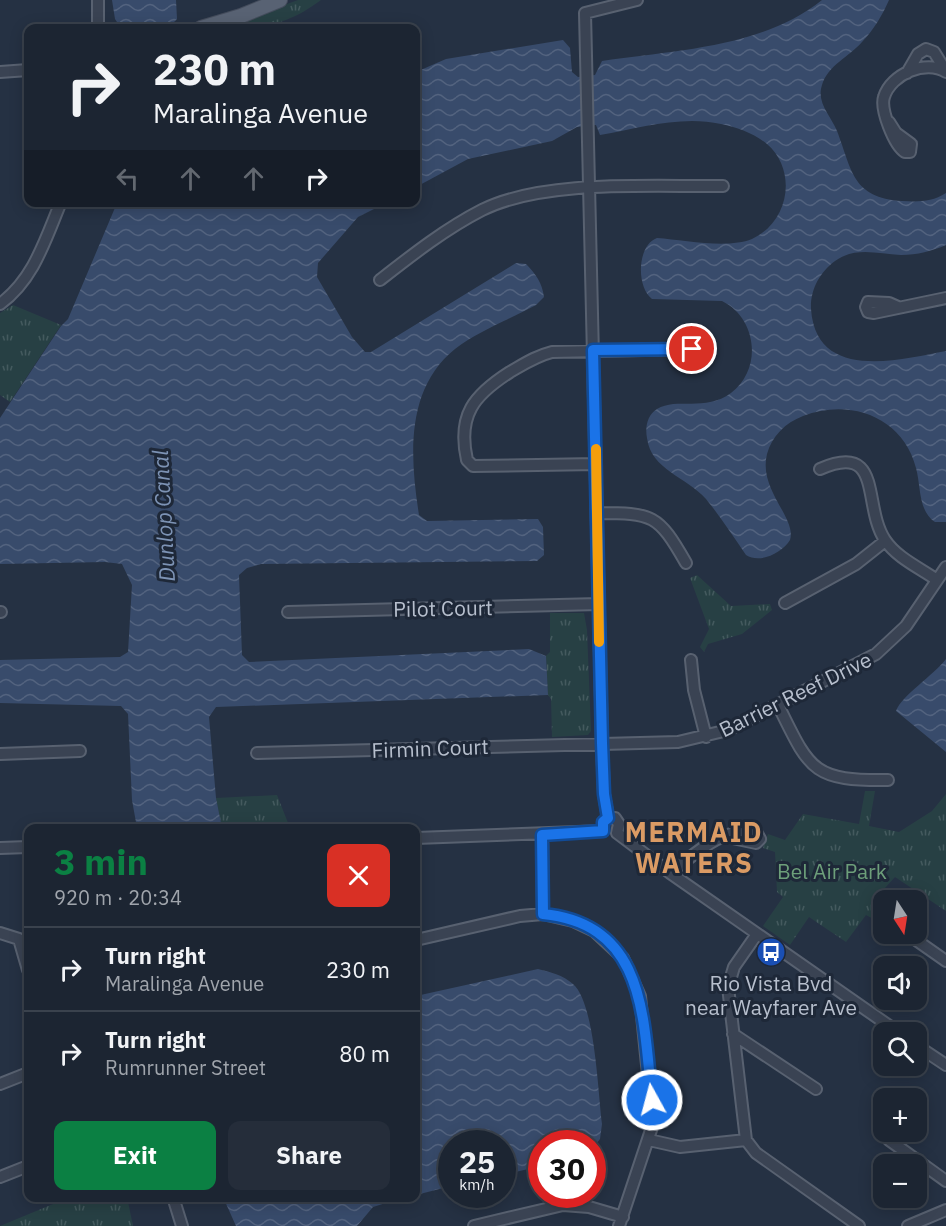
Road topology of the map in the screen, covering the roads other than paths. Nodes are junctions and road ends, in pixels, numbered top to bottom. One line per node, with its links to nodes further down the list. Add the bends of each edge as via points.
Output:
1 (98, 0): 6 (street)
2 (280, 0): 7 (main road)
3 (584, 0): 5 (street)
4 (637, 0): 5 (street)
5 (585, 13): 16 (street)
6 (98, 24)
7 (214, 24)
8 (920, 52): 9 (street, via 918,61); 11 (street, via 934,52); 13 (street)
9 (924, 66): 11 (street); 13 (street)
10 (24, 70): 12 (street)
11 (946, 71)
12 (0, 72)
13 (907, 73): 14 (street, via 884,96)
14 (889, 122)
15 (723, 186): 16 (street)
16 (589, 188): 18 (street, via 509,200 483,210 431,241); 23 (street)
17 (59, 207): 20 (street, via 30,274)
18 (380, 280)
19 (946, 298): 21 (street)
20 (0, 304)
21 (898, 307)
22 (692, 349): 23 (street)
23 (593, 350): 24 (street); 24 (street, via 543,354 492,384 472,405 465,433 467,460 474,466)
24 (596, 464): 26 (street)
25 (820, 469): 27 (street, via 840,460 855,462 866,472 877,524)
26 (597, 513): 28 (street, via 635,513 650,518 665,528); 32 (street)
27 (885, 541): 30 (street); 31 (street, via 856,564)
28 (686, 563)
29 (946, 567): 30 (street, Barrier Reef Drive)
30 (937, 580): 35 (street, Barrier Reef Drive, via 906,626 885,648)
31 (785, 603)
32 (599, 604): 33 (street, Pilot Court); 37 (street)
33 (288, 612)
34 (691, 660): 36 (street)
35 (778, 705): 36 (street, Barrier Reef Drive); 41 (street, via 801,753 814,768 853,781)
36 (706, 737): 37 (street, Barrier Reef Drive, via 678,742)
37 (602, 743): 39 (street, Firmin Court); 42 (street)
38 (80, 751): 40 (street)
39 (257, 753)
40 (0, 754)
41 (888, 780)
42 (608, 818): 43 (street, via 603,822); 44 (street, via 615,818 619,824)
43 (603, 831): 44 (street, via 609,835); 45 (street)
44 (617, 832): 50 (street)
45 (542, 835): 47 (street); 51 (street)
46 (723, 836): 50 (street)
47 (420, 838)
48 (24, 847): 49 (street)
49 (0, 848)
50 (670, 873): 53 (street)
51 (543, 914): 54 (street); 65 (street, via 594,931 623,958 633,978 640,996 652,1100)
52 (0, 933): 56 (street, via 19,939)
53 (757, 934): 58 (street); 59 (street, via 729,979)
54 (420, 939)
55 (922, 944): 57 (street)
56 (24, 956)
57 (946, 961)
58 (884, 1022)
59 (733, 1034): 64 (street); 66 (street)
60 (927, 1052): 61 (street)
61 (946, 1065)
62 (24, 1075): 63 (street)
63 (0, 1084)
64 (816, 1089)
65 (649, 1140): 66 (street, via 681,1147); 73 (street)
66 (746, 1140): 76 (street, via 756,1153)
67 (892, 1142): 70 (street)
68 (24, 1168): 69 (street)
69 (0, 1177)
70 (946, 1181)
71 (175, 1202): 74 (street)
72 (946, 1210): 77 (street)
73 (621, 1221): 75 (street, via 590,1207 562,1205)
74 (182, 1226)
75 (474, 1226)
76 (859, 1226)
77 (908, 1226)

